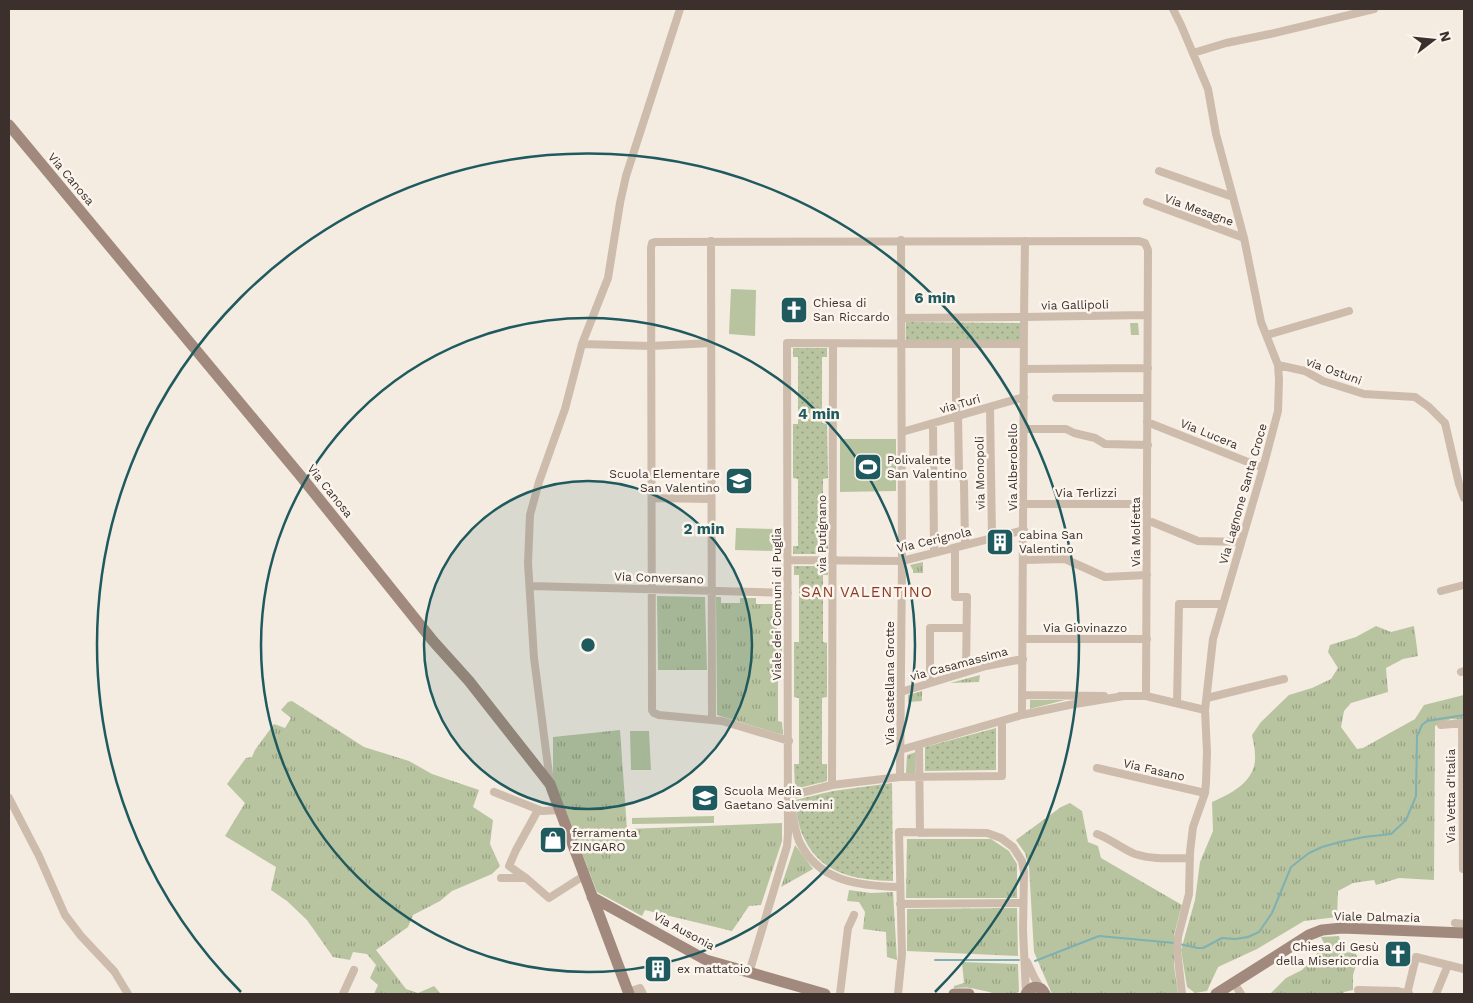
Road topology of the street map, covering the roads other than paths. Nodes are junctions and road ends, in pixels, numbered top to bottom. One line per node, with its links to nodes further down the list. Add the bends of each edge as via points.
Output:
1 (680, 9): 19 (street, via 626,176 608,278)
2 (1173, 9): 4 (street, Via Lagnone Santa Croce)
3 (1374, 9): 4 (street)
4 (1193, 53): 7 (street, Via Lagnone Santa Croce, via 1208,89)
5 (9, 125): 88 (main road, Via Canosa, via 469,681)
6 (1159, 171): 7 (street)
7 (1233, 197): 9 (street, Via Lagnone Santa Croce)
8 (1147, 202): 9 (street, Via Mesagne)
9 (1244, 238): 17 (street, Via Lagnone Santa Croce, via 1261,322)
10 (901, 240): 11 (street); 12 (street); 16 (street)
11 (711, 241): 18 (street); 24 (street, via 652,242)
12 (1025, 241): 14 (street, via 1145,243 1148,250); 15 (street)
13 (1349, 311): 17 (street)
14 (1148, 315): 15 (street, via Gallipoli); 26 (street)
15 (1024, 317): 16 (street); 23 (street, via Gallipoli)
16 (901, 318): 21 (street, Via Castellana Grotte)
17 (1267, 335): 25 (street, Via Lagnone Santa Croce)
18 (711, 343): 24 (street); 41 (street)
19 (582, 344): 24 (street); 57 (street, via 565,409 530,515)
20 (833, 344): 21 (street, Viale dei Comuni di Puglia); 51 (street, Viale dei Comuni di Puglia, via 786,344); 52 (street, via Putignano)
21 (901, 344): 22 (street, Viale dei Comuni di Puglia); 36 (street, Via Castellana Grotte)
22 (956, 344): 23 (street, Viale dei Comuni di Puglia); 32 (street)
23 (1024, 344): 27 (street, via Gallipoli)
24 (651, 346): 39 (street)
25 (1278, 365): 38 (street, Via Lagnone Santa Croce, via 1278,411); 40 (street, via Ostuni, via 1305,371 1323,381 1364,394 1415,397 1429,407 1445,424)
26 (1148, 368): 27 (street); 30 (street, Via Molfetta)
27 (1024, 369): 28 (street, Via Alberobello)
28 (1024, 397): 31 (street, via Turi); 35 (street, Via Alberobello)
29 (1056, 398): 30 (street)
30 (1147, 398): 33 (street, Via Molfetta)
31 (990, 407): 32 (street, via Turi); 46 (street, via Monopoli)
32 (957, 417): 34 (street, via Turi); 48 (street, via 959,470 964,482)
33 (1147, 422): 37 (street, Via Molfetta); 38 (street, Via Lucera)
34 (932, 424): 36 (street, via Turi); 50 (street)
35 (1024, 429): 37 (street, via 1066,429 1105,444); 42 (street, Via Alberobello)
36 (902, 432): 54 (street, Via Castellana Grotte)
37 (1148, 444): 43 (street, Via Molfetta)
38 (1263, 468): 47 (street, Via Lagnone Santa Croce)
39 (652, 498): 41 (street); 58 (street)
40 (1464, 498)
41 (711, 499): 59 (street)
42 (1024, 504): 43 (street, Via Terlizzi); 45 (street, Via Alberobello)
43 (1147, 504): 44 (street, Via Molfetta)
44 (1147, 520): 47 (street, via 1198,541); 55 (street, Via Molfetta)
45 (1024, 530): 46 (street, Via Cerignola); 53 (street, Via Alberobello)
46 (992, 538): 48 (street, Via Cerignola)
47 (1241, 542): 62 (street, Via Lagnone Santa Croce)
48 (965, 545): 49 (street, Via Cerignola)
49 (955, 548): 50 (street, Via Cerignola); 63 (street, via 955,597 967,597)
50 (934, 553): 54 (street, Via Cerignola)
51 (788, 560): 52 (street, Via Cerignola); 61 (street, Viale dei Comuni di Puglia)
52 (833, 560): 54 (street, Via Cerignola); 89 (street, via Putignano)
53 (1024, 560): 55 (street, via 1065,559 1105,577); 64 (street, Via Alberobello)
54 (902, 562): 70 (street, Via Castellana Grotte)
55 (1147, 575): 65 (street, Via Molfetta)
56 (1464, 585): 60 (street)
57 (530, 586): 58 (street, Via Conversano); 88 (street, via 534,658)
58 (651, 589): 59 (street, Via Conversano); 78 (street, via 652,710 659,715)
59 (712, 591): 61 (street, Via Conversano); 78 (street)
60 (1441, 591)
61 (788, 593): 82 (street, Viale dei Comuni di Puglia)
62 (1222, 604): 74 (street, Via Lagnone Santa Croce, via 1212,639); 75 (street, via 1179,604)
63 (966, 628): 67 (street); 69 (street, via 930,628)
64 (1023, 639): 65 (street, Via Giovinazzo); 66 (street, Via Alberobello)
65 (1146, 639): 73 (street, Via Molfetta)
66 (1023, 659): 67 (street, via Casamassima); 71 (street, Via Alberobello)
67 (966, 672): 69 (street, via Casamassima)
68 (1284, 679): 74 (street)
69 (930, 682): 70 (street, via Casamassima)
70 (901, 692): 84 (street, Via Castellana Grotte)
71 (1023, 695): 72 (street); 77 (street, Via Alberobello)
72 (1124, 696): 73 (street); 77 (street)
73 (1146, 696): 75 (street)
74 (1207, 698): 76 (street, Via Lagnone Santa Croce)
75 (1177, 704): 76 (street)
76 (1206, 710): 91 (street, Via Lagnone Santa Croce)
77 (1022, 715): 79 (street)
78 (712, 719): 82 (street)
79 (1002, 721): 83 (street); 86 (street, via 1002,776)
80 (1463, 723): 81 (street, Via Vetta d'Italia); 99 (street, Via Vetta d'Italia)
81 (1442, 724)
82 (789, 741): 92 (street, Viale dei Comuni di Puglia)
83 (919, 745): 84 (street); 86 (street)
84 (900, 750): 87 (street, Via Castellana Grotte)
85 (1097, 768): 91 (street, Via Fasano)
86 (919, 776): 87 (street); 96 (street)
87 (900, 777): 89 (street)
88 (550, 784): 95 (main road, Via Canosa)
89 (832, 785): 92 (street)
90 (494, 792): 94 (street)
91 (1205, 793): 98 (street, Via Lagnone Santa Croce, via 1193,827)
92 (789, 796): 103 (street, via 800,842 817,864 851,883); 115 (street, Viale dei Comuni di Puglia, via 787,846)
93 (9, 798): 121 (street, via 65,915 114,971)
94 (538, 810): 95 (street); 102 (street, via 509,866)
95 (560, 810): 100 (main road, Via Canosa)
96 (920, 833): 103 (street, via 899,832); 106 (street, via 987,833 1006,840 1022,861)
97 (1097, 834): 98 (street, via 1134,854 1149,858)
98 (1190, 858): 129 (street, Via Lagnone Santa Croce, via 1189,894 1177,950)
99 (1463, 868)
100 (585, 876): 102 (street, via 549,898); 104 (main road, Via Canosa)
101 (501, 878): 102 (street)
102 (526, 878)
103 (899, 886): 105 (street)
104 (592, 896): 115 (main road, Via Ausonia, via 706,960); 119 (main road, Via Canosa)
105 (900, 904): 106 (street); 126 (street, via 902,954)
106 (1023, 904): 111 (street)
107 (854, 915): 125 (street, via 848,928)
108 (1455, 923): 109 (street)
109 (1464, 924)
110 (1464, 933): 116 (main road, Viale Dalmazia, via 1322,930)
111 (1025, 958): 118 (street); 120 (street)
112 (1448, 965): 113 (street); 132 (street, via 1416,957); 133 (street)
113 (1464, 969)
114 (354, 970): 122 (street)
115 (749, 973): 124 (main road, Via Ausonia)
116 (1234, 982): 130 (main road, Viale Dalmazia); 131 (street)
117 (1358, 990): 132 (street)
118 (1043, 992): 120 (main road, via 1032,988)
119 (628, 993): 123 (street, via 640,988)
120 (1026, 993)
121 (128, 994)
122 (343, 994)
123 (643, 994)
124 (825, 994)
125 (840, 994)
126 (898, 994)
127 (954, 994): 128 (main road)
128 (969, 994)
129 (1182, 994)
130 (1216, 994)
131 (1241, 994)
132 (1408, 994)
133 (1436, 994)

